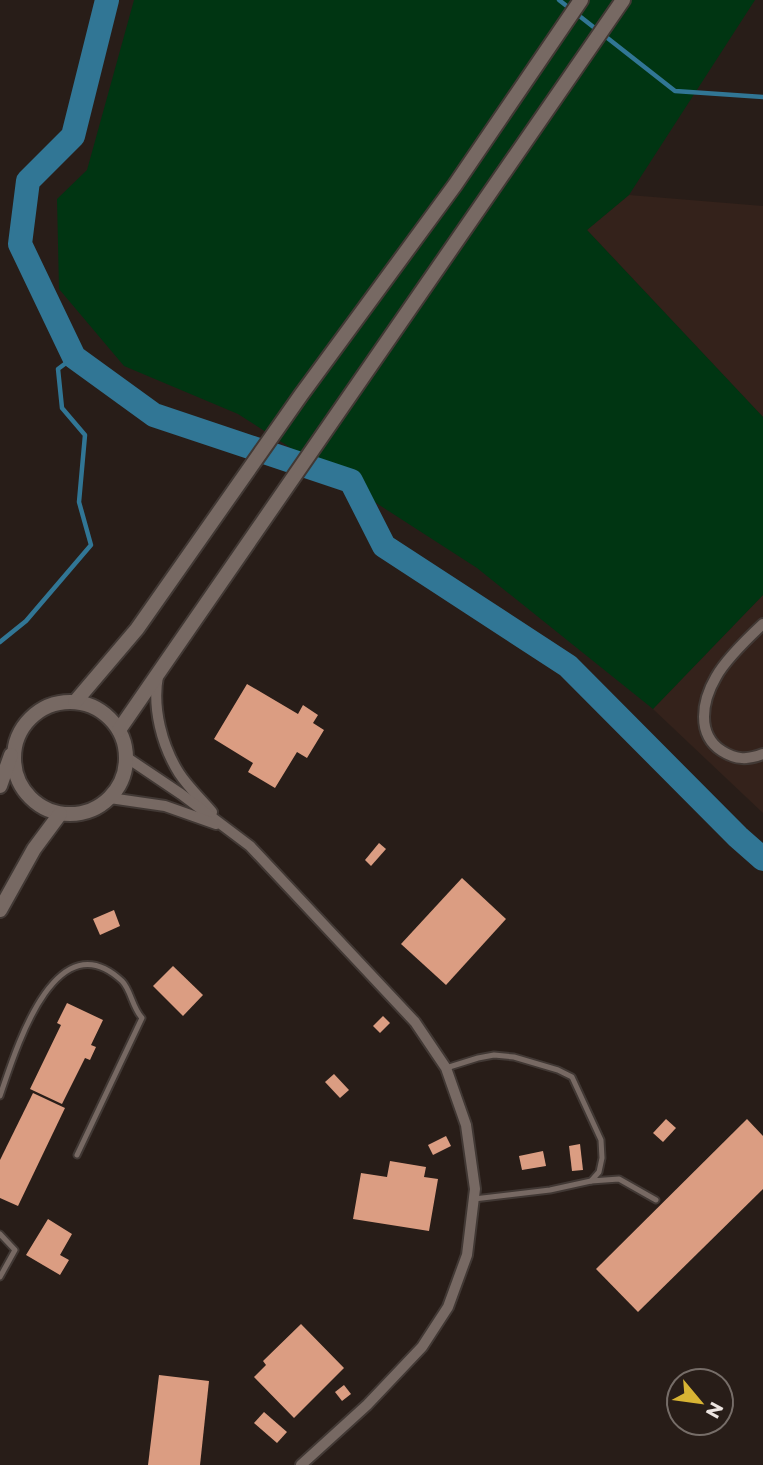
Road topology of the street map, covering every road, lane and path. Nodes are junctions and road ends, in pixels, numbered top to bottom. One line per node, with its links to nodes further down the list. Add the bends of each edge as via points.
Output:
1 (581, 0): 5 (street, via 455,185 138,629)
2 (623, 0): 4 (street)
3 (763, 624): 8 (street, via 716,677 702,717 708,738 720,750 738,759)
4 (159, 673): 6 (street); 13 (street, via 159,727 179,773)
5 (75, 702): 6 (street, via 93,706); 7 (street, via 52,705 31,717)
6 (119, 730): 9 (street)
7 (15, 744): 10 (street); 12 (street, via 18,780 28,796 42,808)
8 (763, 754)
9 (126, 757): 11 (street, via 120,783); 13 (street)
10 (0, 786)
11 (110, 798): 12 (street, via 78,814); 13 (street, via 165,806)
12 (60, 814): 14 (street)
13 (225, 827): 15 (street, via 250,846 415,1021)
14 (0, 910)
15 (446, 1068): 18 (lane, via 478,1058 514,1056 572,1077 601,1140 599,1172); 19 (street, via 466,1125)
16 (0, 1096): 17 (lane, via 37,1005 65,970 86,964 117,977 142,1018)
17 (77, 1155)
18 (591, 1181): 19 (lane); 20 (lane, via 619,1179)
19 (474, 1199): 23 (street, via 467,1255 448,1307 422,1347)
20 (656, 1200)
21 (0, 1234): 22 (lane, via 15,1250)
22 (0, 1277)
23 (301, 1465)

